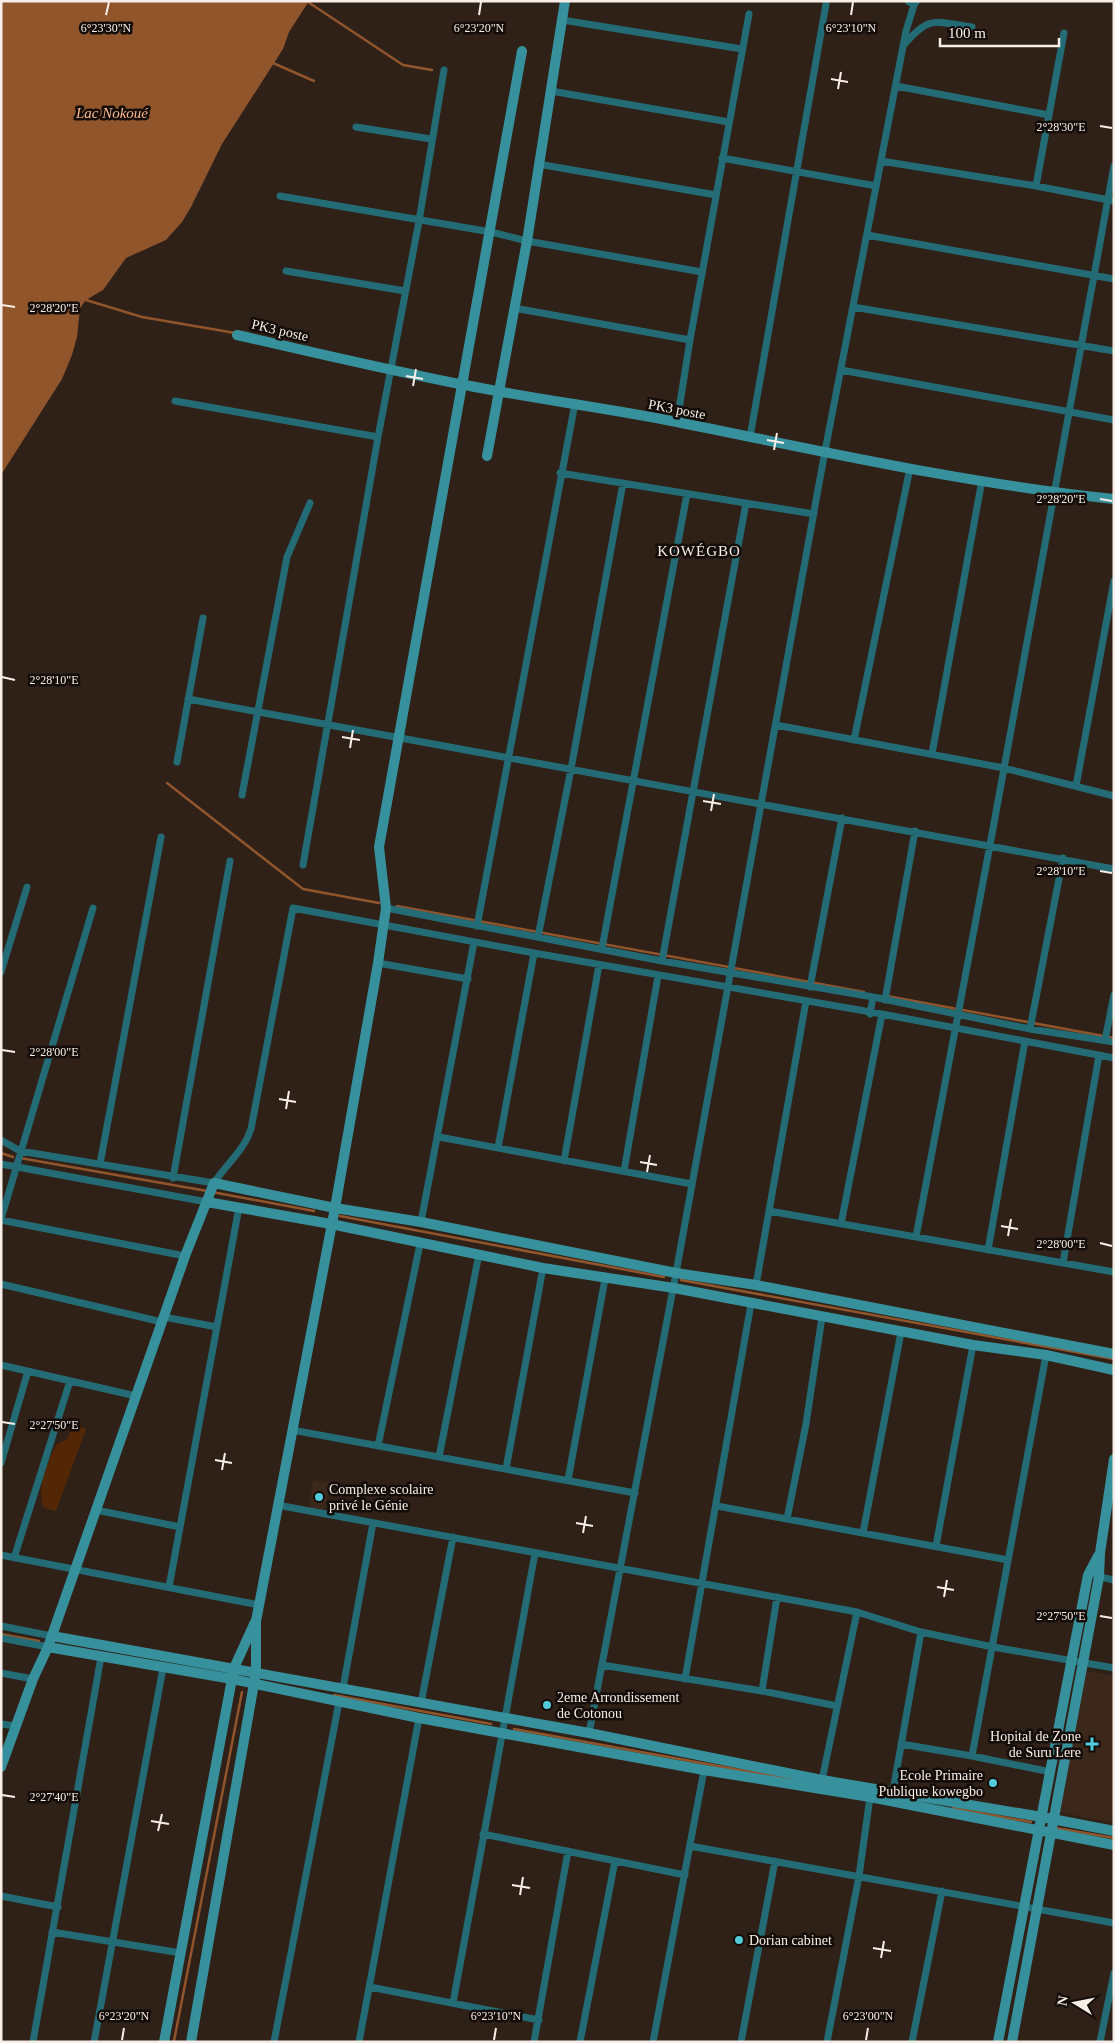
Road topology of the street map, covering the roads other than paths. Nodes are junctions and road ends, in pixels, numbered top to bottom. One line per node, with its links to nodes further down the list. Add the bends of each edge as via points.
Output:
1 (565, 1): 5 (street)
2 (913, 3): 8 (street)
3 (826, 4): 22 (street)
4 (749, 14): 9 (street)
5 (562, 20): 9 (street); 13 (street)
6 (972, 27): 8 (street, via 932,22 917,30)
7 (1064, 32): 14 (street)
8 (903, 46): 12 (street)
9 (742, 49): 15 (street)
10 (522, 51): 29 (street)
11 (444, 70): 17 (street)
12 (896, 86): 14 (street); 19 (street)
13 (551, 91): 15 (street); 20 (street)
14 (1049, 114): 24 (street)
15 (729, 122): 18 (street)
16 (356, 126): 17 (street)
17 (431, 140): 28 (street)
18 (722, 158): 22 (street); 25 (street)
19 (881, 161): 23 (street); 24 (street)
20 (538, 164): 25 (street); 31 (street)
21 (1114, 166): 27 (street)
22 (797, 172): 23 (street); 53 (street)
23 (876, 186): 30 (street)
24 (1036, 186): 27 (street)
25 (716, 195): 33 (street)
26 (280, 196): 28 (street)
27 (1111, 201): 34 (street)
28 (419, 221): 29 (street); 36 (street)
29 (491, 232): 31 (street); 45 (street)
30 (867, 235): 34 (street); 37 (street)
31 (527, 241): 33 (street); 38 (street)
32 (286, 271): 36 (street)
33 (702, 272): 40 (street)
34 (1093, 276): 35 (street); 41 (street)
35 (1114, 279)
36 (405, 291): 43 (street)
37 (853, 306): 41 (street); 44 (street)
38 (514, 308): 40 (street); 46 (street)
39 (237, 334): 43 (street, PK3 poste)
40 (690, 340): 51 (street)
41 (1080, 346): 42 (street); 49 (street)
42 (1114, 351)
43 (391, 370): 45 (street, PK3 poste); 52 (street)
44 (841, 370): 49 (street); 54 (street)
45 (464, 385): 46 (street, PK3 poste); 72 (street)
46 (500, 392): 48 (street, PK3 poste); 55 (street)
47 (175, 401): 52 (street)
48 (574, 403): 51 (street, PK3 poste); 57 (street)
49 (1068, 411): 50 (street); 60 (street)
50 (1114, 420)
51 (677, 422): 53 (street, PK3 poste)
52 (378, 437): 71 (street)
53 (750, 438): 54 (street, PK3 poste)
54 (825, 452): 56 (street, PK3 poste); 65 (street)
55 (488, 456)
56 (910, 468): 58 (street, PK3 poste); 73 (street)
57 (560, 473): 59 (street); 75 (street)
58 (982, 480): 60 (street, PK3 poste); 74 (street)
59 (623, 483): 61 (street); 78 (street)
60 (1054, 493): 62 (street, PK3 poste); 77 (street)
61 (687, 494): 64 (street); 79 (street)
62 (1114, 499)
63 (310, 503): 69 (street, via 287,557)
64 (746, 503): 65 (street); 81 (street)
65 (814, 514): 70 (street)
66 (1114, 581): 80 (street)
67 (203, 618): 68 (street)
68 (188, 699): 69 (street); 76 (street)
69 (258, 712): 71 (street); 82 (street)
70 (776, 724): 73 (street); 84 (street)
71 (327, 725): 72 (street); 91 (street)
72 (400, 738): 75 (street); 95 (street, via 379,847)
73 (854, 740): 74 (street)
74 (932, 754): 77 (street)
75 (509, 758): 78 (street); 97 (street)
76 (177, 762)
77 (1004, 768): 80 (street); 88 (street)
78 (571, 769): 79 (street); 98 (street)
79 (634, 780): 81 (street); 100 (street)
80 (1076, 786): 83 (street)
81 (693, 791): 84 (street); 102 (street)
82 (242, 795)
83 (1114, 796)
84 (761, 804): 85 (street); 106 (street)
85 (842, 818): 86 (street); 110 (street)
86 (915, 832): 88 (street); 113 (street)
87 (161, 837): 131 (street)
88 (990, 845): 89 (street); 115 (street)
89 (1063, 858): 92 (street); 119 (street)
90 (230, 861): 134 (street)
91 (303, 865)
92 (1114, 869)
93 (27, 888): 105 (street)
94 (93, 908): 128 (street)
95 (386, 908): 96 (street); 97 (street)
96 (384, 924): 99 (street); 103 (street); 135 (street, via 293,908 251,1129 244,1148)
97 (477, 926): 98 (street)
98 (538, 937): 100 (street)
99 (474, 942): 101 (street); 108 (street)
100 (602, 948): 102 (street)
101 (534, 954): 104 (street); 127 (street)
102 (662, 960): 106 (street)
103 (378, 963): 108 (street); 139 (street)
104 (599, 965): 107 (street); 129 (street)
105 (1, 972)
106 (730, 972): 109 (street); 110 (street)
107 (658, 976): 109 (street); 133 (street)
108 (468, 979): 125 (street)
109 (727, 987): 114 (street); 136 (street)
110 (810, 987): 112 (street)
111 (1114, 995): 120 (street)
112 (874, 997): 113 (street); 116 (street)
113 (885, 1000): 115 (street)
114 (806, 1001): 116 (street); 140 (street)
115 (958, 1013): 118 (street); 119 (street)
116 (870, 1014): 117 (street)
117 (882, 1014): 118 (street); 144 (street)
118 (955, 1028): 121 (street); 145 (street)
119 (1030, 1029): 120 (street)
120 (1105, 1040): 122 (street)
121 (1026, 1041): 123 (street); 147 (street)
122 (1114, 1042)
123 (1100, 1055): 124 (street); 150 (street)
124 (1114, 1058)
125 (439, 1137): 127 (street); 142 (street)
126 (1, 1140): 128 (street)
127 (498, 1148): 129 (street)
128 (20, 1151): 131 (street); 132 (street)
129 (564, 1161): 133 (street)
130 (1, 1164): 132 (street)
131 (100, 1164): 134 (street)
132 (16, 1167): 137 (street); 141 (street)
133 (624, 1171): 136 (street)
134 (173, 1178): 135 (street)
135 (214, 1183): 137 (street); 139 (street)
136 (692, 1184): 153 (street)
137 (207, 1202): 138 (street); 149 (street)
138 (239, 1207): 143 (street); 161 (street)
139 (334, 1208): 142 (street); 143 (street)
140 (769, 1211): 144 (street); 156 (street)
141 (1, 1219): 149 (street)
142 (421, 1222): 153 (street)
143 (331, 1224): 146 (street); 171 (street)
144 (841, 1224): 145 (street)
145 (916, 1237): 147 (street)
146 (420, 1244): 148 (street); 172 (street)
147 (988, 1250): 150 (street)
148 (479, 1254): 151 (street); 173 (street)
149 (185, 1256): 160 (street)
150 (1063, 1263): 152 (street)
151 (543, 1268): 154 (street); 176 (street)
152 (1114, 1272)
153 (676, 1274): 156 (street); 157 (street)
154 (605, 1279): 157 (street); 177 (street)
155 (1, 1284): 160 (street)
156 (756, 1285): 164 (street)
157 (674, 1288): 158 (street); 178 (street)
158 (751, 1304): 159 (street); 180 (street)
159 (822, 1318): 162 (street); 182 (street)
160 (163, 1320): 161 (street); 170 (street)
161 (217, 1327): 184 (street)
162 (901, 1332): 163 (street); 185 (street)
163 (973, 1345): 165 (street); 187 (street)
164 (1114, 1354)
165 (1046, 1355): 167 (street); 191 (street)
166 (1, 1366): 168 (street)
167 (1114, 1370)
168 (28, 1371): 169 (street); 175 (street)
169 (70, 1381): 170 (street); 190 (street)
170 (136, 1396): 181 (street)
171 (292, 1430): 172 (street); 179 (street)
172 (378, 1446): 173 (street)
173 (440, 1457): 176 (street)
174 (1114, 1459): 194 (street, via 1100,1552)
175 (1, 1463)
176 (506, 1469): 177 (street)
177 (568, 1480): 178 (street)
178 (635, 1492): 193 (street)
179 (277, 1506): 183 (street); 199 (street)
180 (716, 1506): 182 (street); 196 (street)
181 (96, 1510): 184 (street); 192 (street)
182 (787, 1519): 185 (street)
183 (373, 1523): 186 (street); 220 (street)
184 (180, 1527): 197 (street)
185 (863, 1533): 187 (street)
186 (453, 1537): 188 (street); 223 (street)
187 (936, 1546): 191 (street)
188 (535, 1553): 193 (street); 226 (street)
189 (1, 1555): 190 (street)
190 (14, 1558): 192 (street)
191 (1008, 1560): 207 (street)
192 (75, 1568): 197 (street); 204 (street)
193 (620, 1568): 196 (street); 210 (street)
194 (1093, 1576): 195 (street); 209 (street)
195 (1114, 1580)
196 (703, 1584): 198 (street); 218 (street)
197 (169, 1587): 199 (street)
198 (778, 1598): 200 (street); 221 (street)
199 (258, 1605): 201 (street)
200 (857, 1612): 203 (street); 224 (street)
201 (256, 1621): 212 (street); 214 (street)
202 (1, 1626): 204 (street)
203 (921, 1632): 207 (street); 231 (street)
204 (52, 1636): 206 (street); 212 (street)
205 (1, 1638): 206 (street)
206 (48, 1646): 208 (street); 216 (street)
207 (993, 1647): 209 (street); 232 (street)
208 (101, 1657): 211 (street); 255 (street)
209 (1078, 1661): 213 (street); 235 (street); 240 (street)
210 (602, 1665): 218 (street); 230 (street)
211 (163, 1668): 217 (street); 259 (street)
212 (234, 1668): 214 (street); 217 (street)
213 (1114, 1668)
214 (256, 1672): 219 (street); 220 (street)
215 (1, 1673): 216 (street)
216 (33, 1679): 228 (street)
217 (232, 1679): 219 (street); 260 (street)
218 (686, 1679): 221 (street)
219 (254, 1685): 222 (street); 268 (street)
220 (342, 1688): 223 (street)
221 (762, 1691): 224 (street)
222 (339, 1702): 225 (street); 269 (street)
223 (421, 1703): 226 (street)
224 (837, 1706): 236 (street)
225 (419, 1718): 229 (street); 262 (street)
226 (507, 1718): 229 (street); 230 (street)
227 (1, 1724): 228 (street)
228 (17, 1726): 233 (street)
229 (504, 1732): 234 (street); 244 (street)
230 (589, 1734): 236 (street)
231 (901, 1744): 232 (street); 237 (street)
232 (972, 1756): 235 (street)
233 (1, 1767)
234 (704, 1770): 238 (street); 245 (street)
235 (1050, 1772): 239 (street)
236 (822, 1780): 237 (street)
237 (893, 1791): 239 (street)
238 (870, 1797): 241 (street); 251 (street)
239 (1042, 1817): 240 (street); 241 (street)
240 (1054, 1820): 242 (street); 243 (street)
241 (1039, 1831): 243 (street); 254 (street)
242 (1114, 1831)
243 (1051, 1833): 246 (street); 256 (street)
244 (483, 1834): 247 (street); 263 (street)
245 (690, 1846): 249 (street); 250 (street)
246 (1114, 1846)
247 (568, 1851): 248 (street); 264 (street)
248 (615, 1861): 250 (street); 272 (street)
249 (775, 1861): 251 (street); 274 (street)
250 (685, 1875): 273 (street)
251 (859, 1876): 252 (street); 275 (street)
252 (942, 1891): 254 (street); 276 (street)
253 (1, 1896): 255 (street)
254 (1025, 1906): 256 (street); 277 (street)
255 (58, 1907): 258 (street)
256 (1037, 1908): 257 (street); 278 (street)
257 (1114, 1923)
258 (52, 1932): 259 (street); 265 (street)
259 (113, 1942): 260 (street); 266 (street)
260 (181, 1954): 267 (street)
261 (1114, 1973): 279 (street)
262 (370, 1987): 263 (street); 270 (street)
263 (452, 2003): 264 (street)
264 (539, 2020): 271 (street)
265 (33, 2042)
266 (94, 2042)
267 (164, 2042)
268 (191, 2042)
269 (274, 2042)
270 (359, 2042)
271 (534, 2042)
272 (580, 2042)
273 (653, 2042)
274 (741, 2042)
275 (827, 2042)
276 (912, 2042)
277 (998, 2042)
278 (1012, 2042)
279 (1100, 2042)

